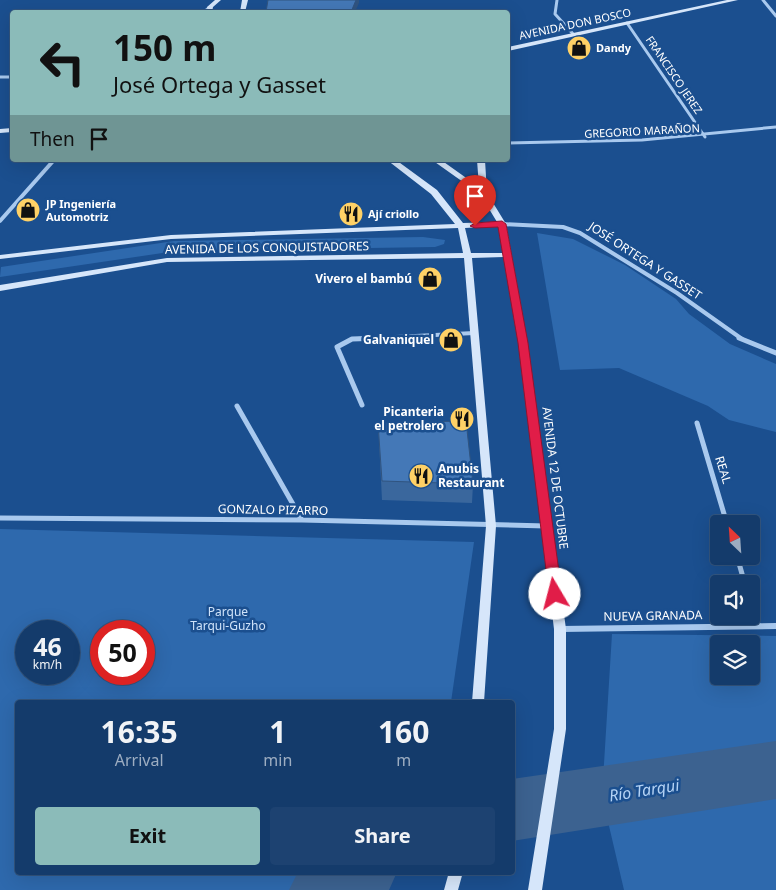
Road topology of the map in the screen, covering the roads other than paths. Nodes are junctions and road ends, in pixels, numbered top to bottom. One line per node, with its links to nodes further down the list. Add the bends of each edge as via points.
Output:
1 (218, 0): 5 (main road)
2 (557, 0): 8 (street, via 555,14)
3 (735, 0): 7 (main road, AVENIDA DON BOSCO)
4 (763, 0): 6 (street)
5 (210, 10)
6 (776, 16)
7 (628, 23): 8 (main road, AVENIDA DON BOSCO); 11 (street, FRANCISCO JEREZ)
8 (574, 35): 9 (main road, AVENIDA DON BOSCO)
9 (510, 49)
10 (776, 127): 11 (street, GREGORIO MARAÑON)
11 (705, 137): 12 (street, GREGORIO MARAÑON, via 593,143)
12 (510, 143)
13 (52, 162): 18 (street)
14 (394, 162): 20 (main road, via 434,192)
15 (439, 162): 17 (main road, AVENIDA 12 DE OCTUBRE)
16 (480, 162): 17 (main road)
17 (483, 194): 19 (main road, AVENIDA 12 DE OCTUBRE)
18 (0, 221)
19 (502, 224): 20 (main road, JOSÉ ORTEGA Y GASSET); 21 (main road, AVENIDA 12 DE OCTUBRE); 26 (street, JOSÉ ORTEGA Y GASSET, via 563,227 580,232 738,337)
20 (461, 226): 22 (main road); 23 (main road, AVENIDA DE LOS CONQUISTADORES, via 171,236)
21 (507, 255): 22 (main road, AVENIDA DE LOS CONQUISTADORES); 34 (main road, AVENIDA 12 DE OCTUBRE, via 523,343)
22 (468, 256): 24 (main road, AVENIDA DE LOS CONQUISTADORES, via 168,260); 25 (main road)
23 (0, 257)
24 (0, 288)
25 (474, 333): 27 (street, via 343,342 337,347); 33 (main road)
26 (776, 353)
27 (362, 405)
28 (237, 406): 32 (street)
29 (697, 423): 30 (street, REAL)
30 (724, 515)
31 (0, 518): 32 (street, GONZALO PIZARRO)
32 (302, 520): 33 (street, GONZALO PIZARRO)
33 (491, 526): 34 (street, GONZALO PIZARRO); 38 (main road)
34 (546, 526): 37 (main road, AVENIDA 12 DE OCTUBRE)
35 (758, 626): 36 (street, NUEVA GRANADA); 37 (street, NUEVA GRANADA)
36 (776, 626)
37 (560, 629): 39 (main road, AVENIDA 12 DE OCTUBRE, via 560,729)
38 (478, 700)
39 (535, 890)

